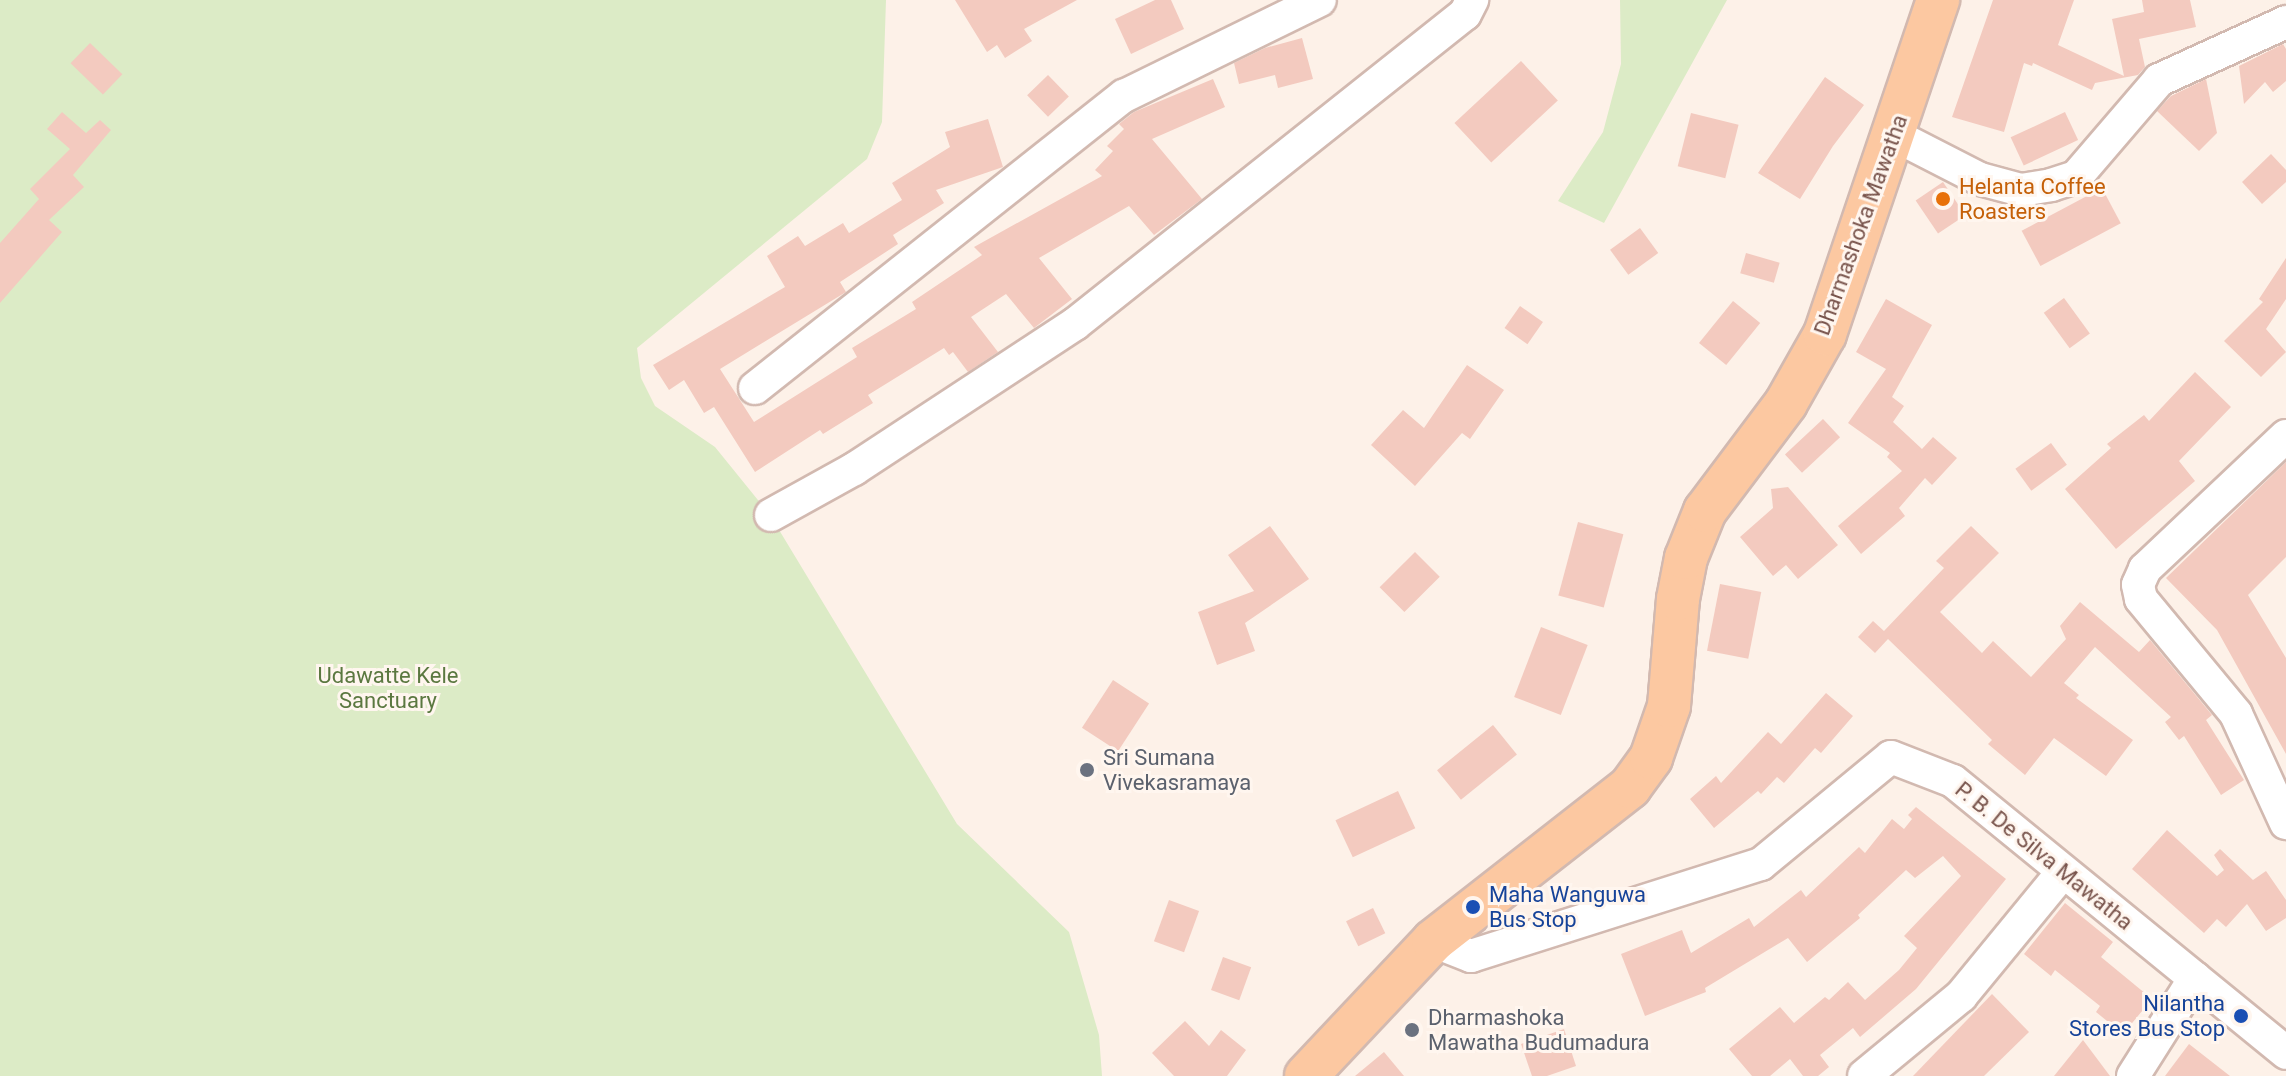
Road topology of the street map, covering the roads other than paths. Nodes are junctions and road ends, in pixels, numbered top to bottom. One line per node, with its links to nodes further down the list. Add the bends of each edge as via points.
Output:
1 (1320, 0): 6 (street, via 1124,96)
2 (1472, 0): 8 (street, via 1465,14 1075,324 854,469)
3 (1938, 0): 5 (main road, Dharmashoka Mawatha)
4 (2286, 22): 5 (street, via 2159,80 2076,177 2051,185 2021,190 1980,179)
5 (1894, 135): 11 (main road, Dharmashoka Mawatha, via 1825,334 1786,403 1705,511 1686,558 1669,706 1651,758 1630,787)
6 (755, 388)
7 (2286, 436): 9 (street, via 2145,569 2138,585 2141,599 2236,714)
8 (771, 515)
9 (2282, 802)
10 (2063, 872): 11 (street, P. B. De Silva Mawatha, via 1953,781 1891,757 1761,864 1471,956); 12 (street, P. B. De Silva Mawatha); 15 (street, via 1961,996)
11 (1433, 941): 14 (main road, Dharmashoka Mawatha)
12 (2195, 978): 13 (street, P. B. De Silva Mawatha); 16 (street)
13 (2286, 1053)
14 (1306, 1076)
15 (1864, 1076)
16 (2133, 1076)

